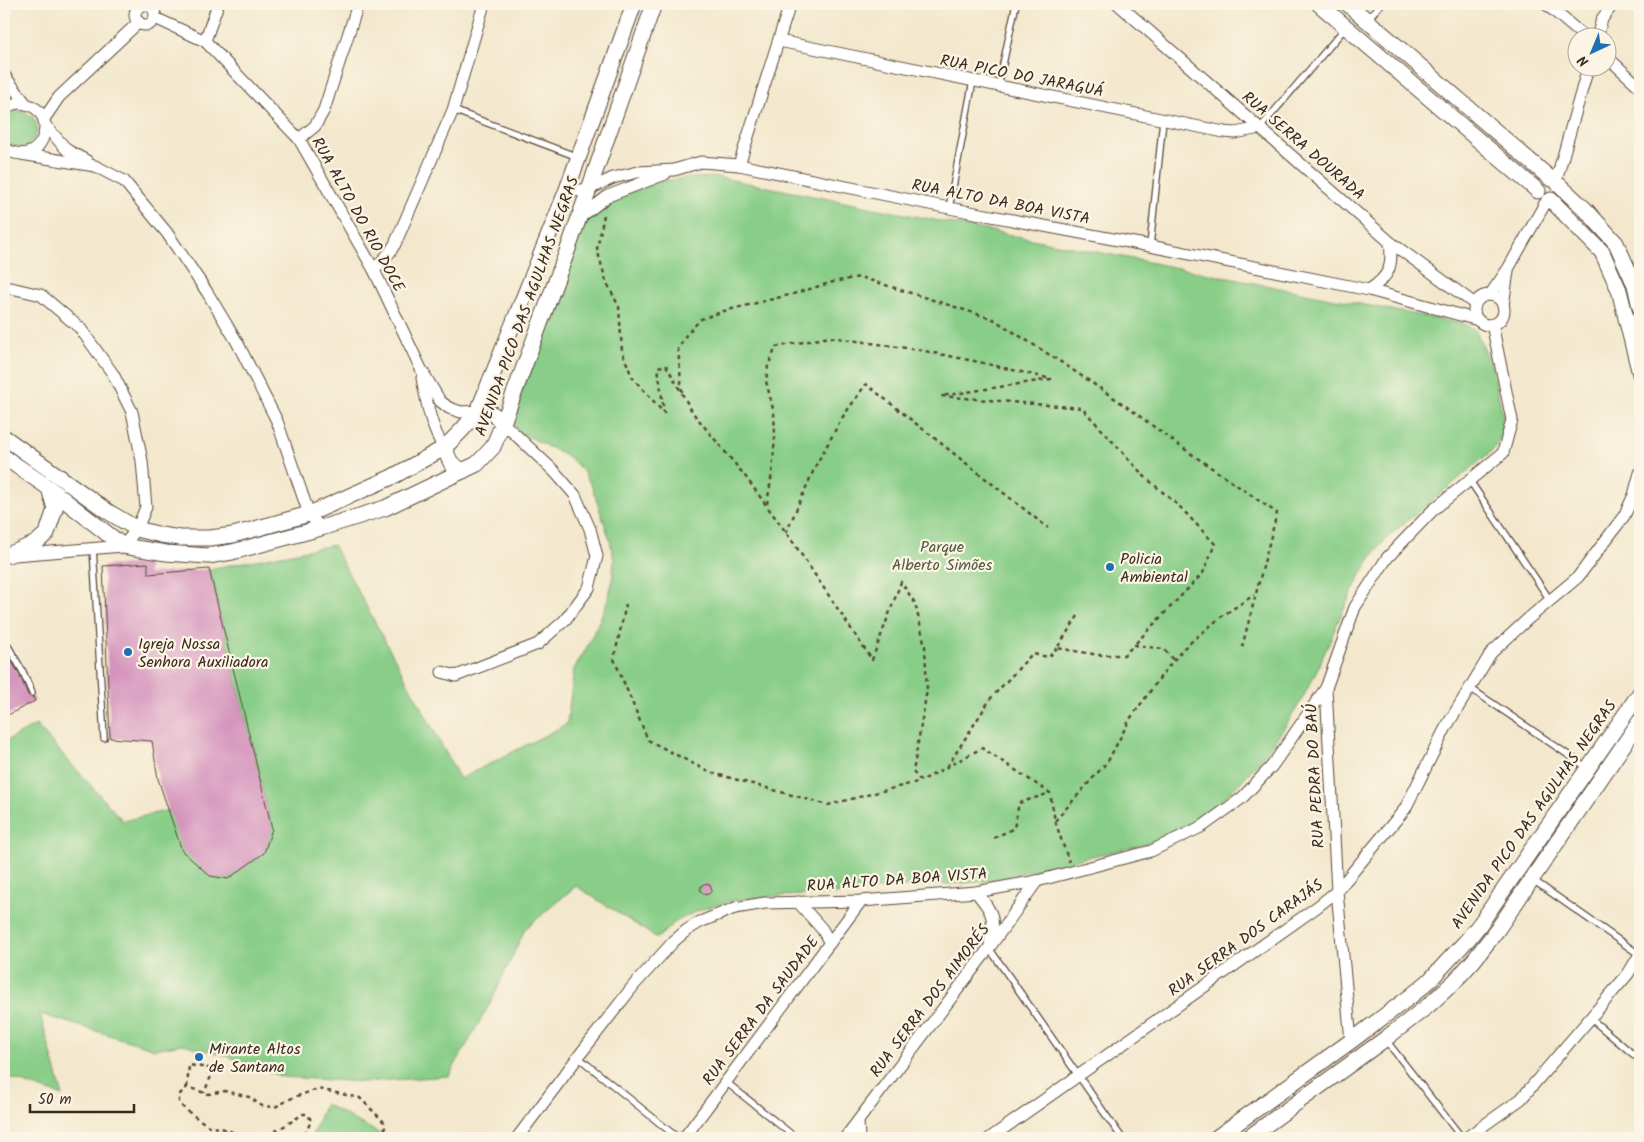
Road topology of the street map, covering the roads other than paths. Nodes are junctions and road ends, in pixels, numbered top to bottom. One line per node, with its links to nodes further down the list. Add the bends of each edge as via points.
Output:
1 (218, 4): 21 (street)
2 (358, 4): 36 (street, via 324,110 315,126)
3 (484, 4): 32 (street)
4 (634, 4): 39 (street, AVENIDA PICO DAS AGULHAS NEGRAS)
5 (654, 4): 45 (street, AVENIDA PICO DAS AGULHAS NEGRAS)
6 (790, 4): 22 (street)
7 (1016, 4): 27 (lane)
8 (1118, 4): 35 (street, RUA SERRA DOURADA)
9 (1319, 4): 18 (street)
10 (1348, 4): 16 (street)
11 (1381, 4): 16 (lane)
12 (1546, 4): 19 (street)
13 (1613, 4): 20 (street)
14 (140, 5): 15 (street, via 150,6); 17 (street, via 136,14)
15 (154, 18): 17 (street, via 148,24); 21 (street, RUA ALTO DO RIO DOCE)
16 (1367, 20): 44 (street)
17 (139, 22): 29 (street)
18 (1346, 27): 35 (lane); 47 (street)
19 (1574, 28)
20 (1599, 28)
21 (205, 41): 36 (street, RUA ALTO DO RIO DOCE)
22 (779, 41): 26 (street, RUA PICO DO JARAGUÁ); 41 (street)
23 (1616, 65): 28 (street)
24 (4, 75): 30 (street)
25 (1585, 78): 44 (street)
26 (973, 81): 27 (street, RUA PICO DO JARAGUÁ); 48 (lane)
27 (998, 87): 33 (street, RUA PICO DO JARAGUÁ)
28 (1640, 87)
29 (59, 96): 30 (street); 34 (street)
30 (28, 105): 31 (street, via 14,104); 34 (street, via 40,113)
31 (4, 109)
32 (453, 110): 39 (lane); 53 (street, via 395,244)
33 (1163, 120): 35 (street, RUA PICO DO JARAGUÁ, via 1235,133); 51 (lane)
34 (44, 122): 38 (street, via 42,142 29,152); 42 (street, via 67,150)
35 (1260, 128): 50 (street, RUA SERRA DOURADA)
36 (299, 139): 53 (street, RUA ALTO DO RIO DOCE)
37 (4, 148): 38 (street)
38 (18, 154): 40 (street); 42 (street)
39 (580, 157): 46 (street, AVENIDA PICO DAS AGULHAS NEGRAS)
40 (4, 160)
41 (739, 165): 43 (street, RUA ALTO DA BOA VISTA, via 700,162); 48 (street, RUA ALTO DA BOA VISTA)
42 (95, 166): 73 (street, via 124,181 167,233 207,292 237,342 277,421)
43 (674, 170): 45 (street, RUA ALTO DA BOA VISTA, via 638,172 613,178); 49 (street, via 608,196)
44 (1555, 181): 47 (street, via 1559,194); 58 (street, via 1616,243 1635,286)
45 (589, 189): 46 (street, RUA ALTO DA BOA VISTA); 49 (street, AVENIDA PICO DAS AGULHAS NEGRAS)
46 (566, 192): 63 (street, AVENIDA PICO DAS AGULHAS NEGRAS)
47 (1546, 197): 52 (street); 62 (street, via 1602,252 1619,290)
48 (950, 208): 51 (street, RUA ALTO DA BOA VISTA)
49 (577, 219): 64 (street, AVENIDA PICO DAS AGULHAS NEGRAS)
50 (1390, 242): 55 (street, via 1390,269 1384,279); 59 (street, RUA SERRA DOURADA)
51 (1150, 246): 55 (street, RUA ALTO DA BOA VISTA)
52 (1508, 269): 56 (street); 57 (street)
53 (374, 270): 61 (street, RUA ALTO DO RIO DOCE)
54 (4, 289): 76 (street, via 41,295 80,328 113,374 132,412 142,461 146,507)
55 (1370, 290): 59 (street, RUA ALTO DA BOA VISTA, via 1429,307)
56 (1490, 295): 57 (street, via 1498,298); 59 (street, via 1481,297)
57 (1503, 306): 60 (street, via 1502,316)
58 (1640, 307)
59 (1476, 312): 60 (street, via 1487,325)
60 (1492, 324): 70 (street, RUA ALTO DA BOA VISTA, via 1512,420 1503,453)
61 (421, 369): 63 (street, via 440,401 461,412); 66 (street, via 428,412)
62 (1640, 374)
63 (478, 411): 64 (street, via 493,414); 66 (street, AVENIDA PICO DAS AGULHAS NEGRAS)
64 (503, 423): 68 (street, AVENIDA PICO DAS AGULHAS NEGRAS, via 493,447 477,464); 82 (street, via 575,495 590,529 597,556 589,588 565,620 538,644 456,676)
65 (4, 437): 76 (street, AVENIDA PICO DAS AGULHAS NEGRAS)
66 (444, 448): 68 (street, via 451,463); 73 (street, AVENIDA PICO DAS AGULHAS NEGRAS, via 392,477)
67 (4, 457): 71 (street)
68 (463, 471): 75 (street, AVENIDA PICO DAS AGULHAS NEGRAS, via 385,508)
69 (1640, 473): 74 (street, RUA SERRA DOS CARAJÁS)
70 (1470, 481): 80 (lane); 83 (street, RUA ALTO DA BOA VISTA, via 1434,510 1387,558 1355,607)
71 (49, 488): 77 (street); 79 (street, via 55,509 46,533 36,543)
72 (1640, 501): 74 (street)
73 (309, 514): 75 (street); 76 (street, AVENIDA PICO DAS AGULHAS NEGRAS, via 234,535 210,538 180,538)
74 (1624, 516): 80 (street, RUA SERRA DOS CARAJÁS, via 1578,577)
75 (321, 528): 77 (street, AVENIDA PICO DAS AGULHAS NEGRAS, via 208,556)
76 (137, 529): 77 (street)
77 (122, 546): 78 (street)
78 (93, 548): 79 (street); 88 (lane)
79 (6, 556)
80 (1550, 600): 84 (street, RUA SERRA DOS CARAJÁS, via 1491,654)
81 (4, 639): 85 (lane)
82 (442, 672)
83 (1326, 688): 91 (street, RUA ALTO DA BOA VISTA, via 1272,766 1242,798 1203,826 1151,851); 92 (street, RUA PEDRA DO BAÚ)
84 (1470, 688): 89 (lane); 92 (street, RUA SERRA DOS CARAJÁS, via 1445,728 1405,809)
85 (32, 693)
86 (1640, 694): 89 (street, AVENIDA PICO DAS AGULHAS NEGRAS)
87 (1640, 721): 90 (street)
88 (104, 738)
89 (1588, 768): 101 (street, AVENIDA PICO DAS AGULHAS NEGRAS, via 1468,939 1429,981)
90 (1532, 880): 98 (lane); 100 (street, via 1498,930 1455,981)
91 (1036, 881): 93 (street, RUA ALTO DA BOA VISTA); 97 (street, RUA SERRA DOS AIMORÉS)
92 (1337, 891): 101 (street, RUA PEDRA DO BAÚ); 104 (street, RUA SERRA DOS CARAJÁS)
93 (976, 892): 94 (street, RUA ALTO DA BOA VISTA); 97 (street, via 988,906 994,920)
94 (861, 901): 95 (street, RUA ALTO DA BOA VISTA); 96 (street, RUA SERRA DA SAUDADE)
95 (798, 902): 96 (street); 102 (street, RUA ALTO DA BOA VISTA, via 747,905 687,930 634,985)
96 (830, 943): 105 (street, RUA SERRA DA SAUDADE)
97 (989, 948): 104 (lane); 106 (street, RUA SERRA DOS AIMORÉS)
98 (1640, 955): 99 (street)
99 (1590, 1018): 103 (lane); 118 (street, via 1521,1099)
100 (1386, 1039): 116 (street); 117 (lane)
101 (1351, 1041): 115 (street, AVENIDA PICO DAS AGULHAS NEGRAS)
102 (578, 1057): 107 (street, RUA ALTO DA BOA VISTA); 108 (lane)
103 (1640, 1060)
104 (1078, 1076): 113 (street, RUA SERRA DOS CARAJÁS); 114 (lane)
105 (726, 1082): 109 (street, RUA SERRA DA SAUDADE); 110 (lane)
106 (858, 1121): 111 (street, RUA SERRA DOS AIMORÉS); 112 (street)
107 (517, 1138)
108 (678, 1138)
109 (684, 1138)
110 (796, 1138)
111 (845, 1138)
112 (859, 1138)
113 (990, 1138)
114 (1122, 1138)
115 (1216, 1138)
116 (1248, 1138)
117 (1462, 1138)
118 (1466, 1138)

